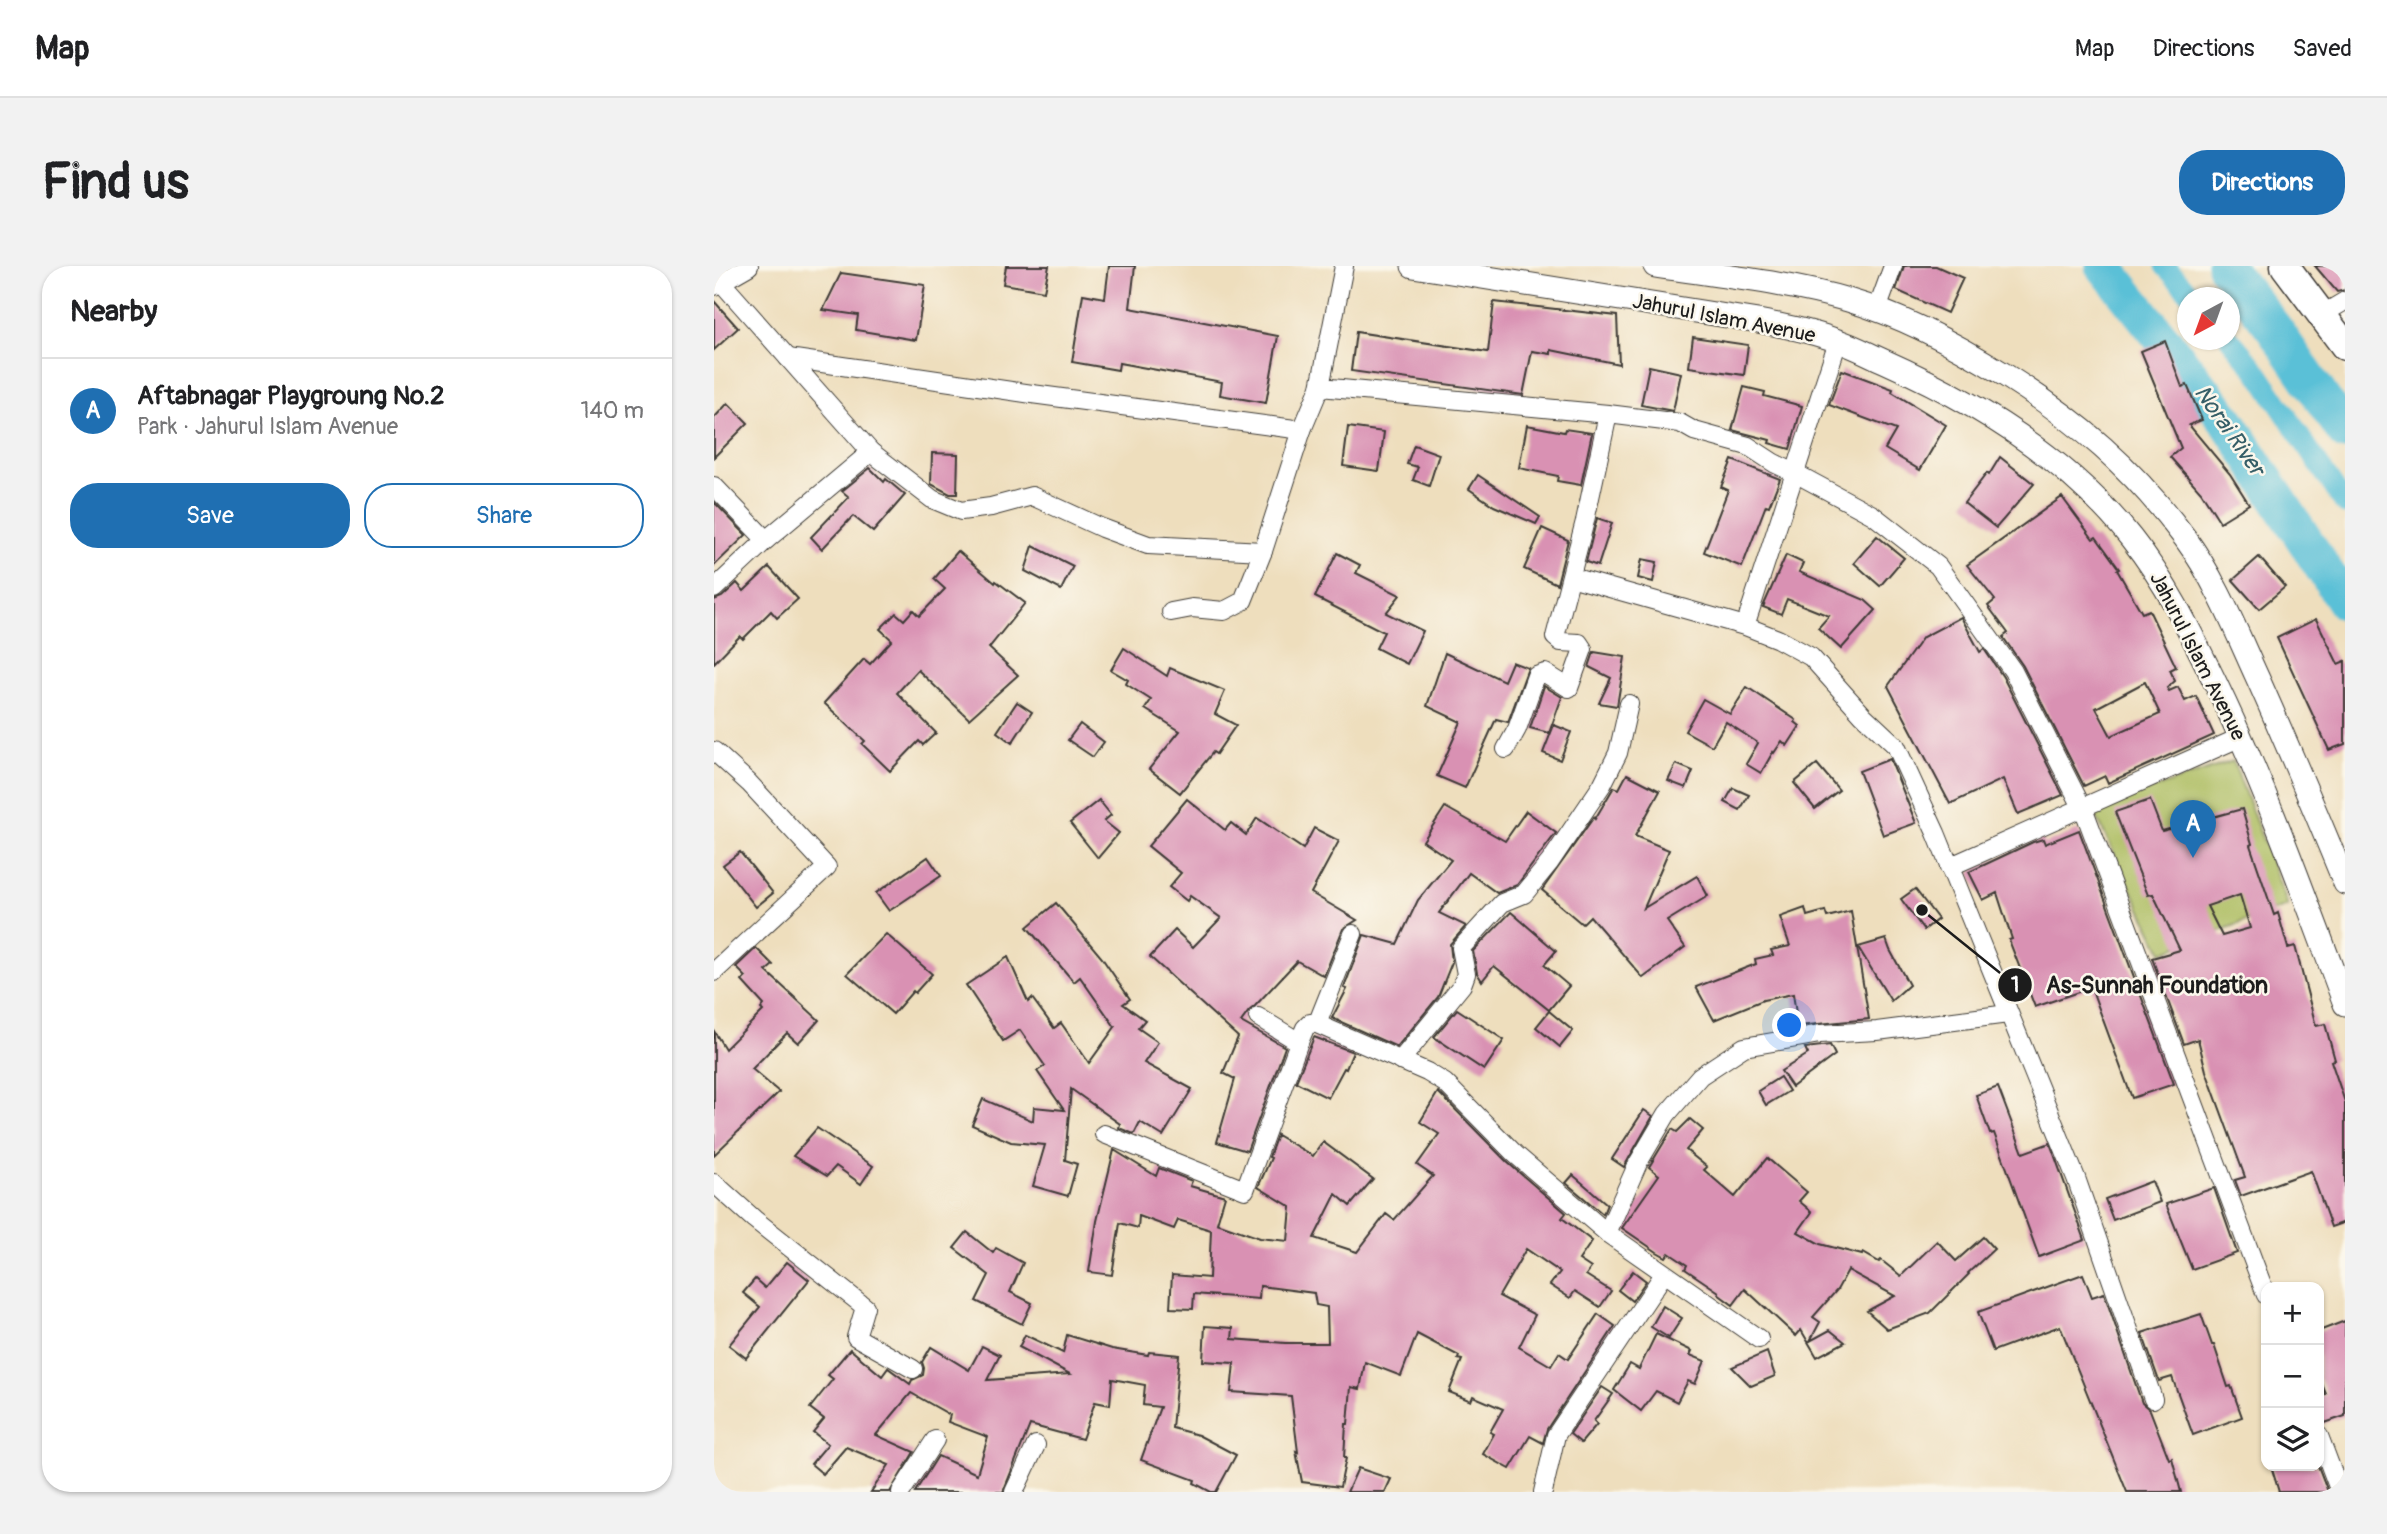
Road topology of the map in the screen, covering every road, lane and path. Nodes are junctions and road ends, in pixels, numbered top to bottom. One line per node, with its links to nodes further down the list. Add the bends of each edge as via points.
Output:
1 (749, 266): 7 (street)
2 (1344, 266): 13 (street)
3 (1413, 266): 10 (street, Jahurul Islam Avenue, via 1758,321)
4 (1655, 266): 9 (street, Jahurul Islam Avenue, via 1819,292)
5 (1893, 266): 9 (street)
6 (2285, 266): 8 (main road)
7 (718, 284): 12 (street)
8 (2334, 308): 11 (main road)
9 (1877, 310): 31 (street, Jahurul Islam Avenue, via 1954,346 2040,397 2106,448 2165,513 2208,574 2241,641)
10 (1838, 341): 17 (street); 26 (street, Jahurul Islam Avenue, via 1907,371 2007,427 2085,487 2131,538 2175,602)
11 (2345, 346)
12 (788, 358): 15 (street); 16 (street)
13 (1320, 387): 14 (street); 15 (street)
14 (1608, 414): 17 (street, via 1680,423 1748,446); 21 (street)
15 (1302, 430): 20 (street)
16 (871, 452): 19 (street); 20 (street, via 932,499 961,511 1032,496 1148,545)
17 (1795, 472): 24 (street); 29 (street, via 1873,515 1938,566 2013,671)
18 (714, 486): 19 (street)
19 (766, 540): 22 (street)
20 (1263, 551): 23 (street, via 1243,601 1224,611 1192,608)
21 (1571, 577): 24 (street); 27 (street, via 1555,637 1582,644 1571,686 1564,687 1545,673 1536,676)
22 (714, 589)
23 (1171, 612)
24 (1745, 626): 30 (street, via 1811,657 1896,746)
25 (1629, 704): 39 (street, via 1618,753 1602,785 1524,894 1502,902 1461,948 1466,974 1462,985)
26 (2241, 737): 29 (street); 34 (street, Jahurul Islam Avenue)
27 (1506, 750)
28 (714, 751): 33 (street, via 827,867)
29 (2082, 808): 30 (street); 44 (street)
30 (1949, 867): 35 (street)
31 (2345, 883)
32 (1353, 934): 37 (street)
33 (714, 972)
34 (2345, 1004)
35 (2008, 1014): 42 (street, via 1744,1047 1700,1076 1667,1114); 47 (street, via 2076,1178)
36 (1258, 1017): 38 (street)
37 (1317, 1024): 38 (street, via 1304,1028); 39 (street)
38 (1299, 1042): 40 (street, via 1245,1190)
39 (1400, 1061): 42 (street, via 1445,1083 1515,1154)
40 (1104, 1134)
41 (714, 1183): 46 (street, via 865,1307 856,1337)
42 (1607, 1234): 43 (street)
43 (1664, 1274): 45 (street); 53 (street, via 1556,1435)
44 (2261, 1282)
45 (1759, 1339)
46 (913, 1369)
47 (2153, 1399)
48 (935, 1440): 51 (street)
49 (1036, 1445): 52 (street)
50 (2324, 1449): 54 (street)
51 (901, 1492)
52 (1014, 1492)
53 (1543, 1492)
54 (2340, 1492)

